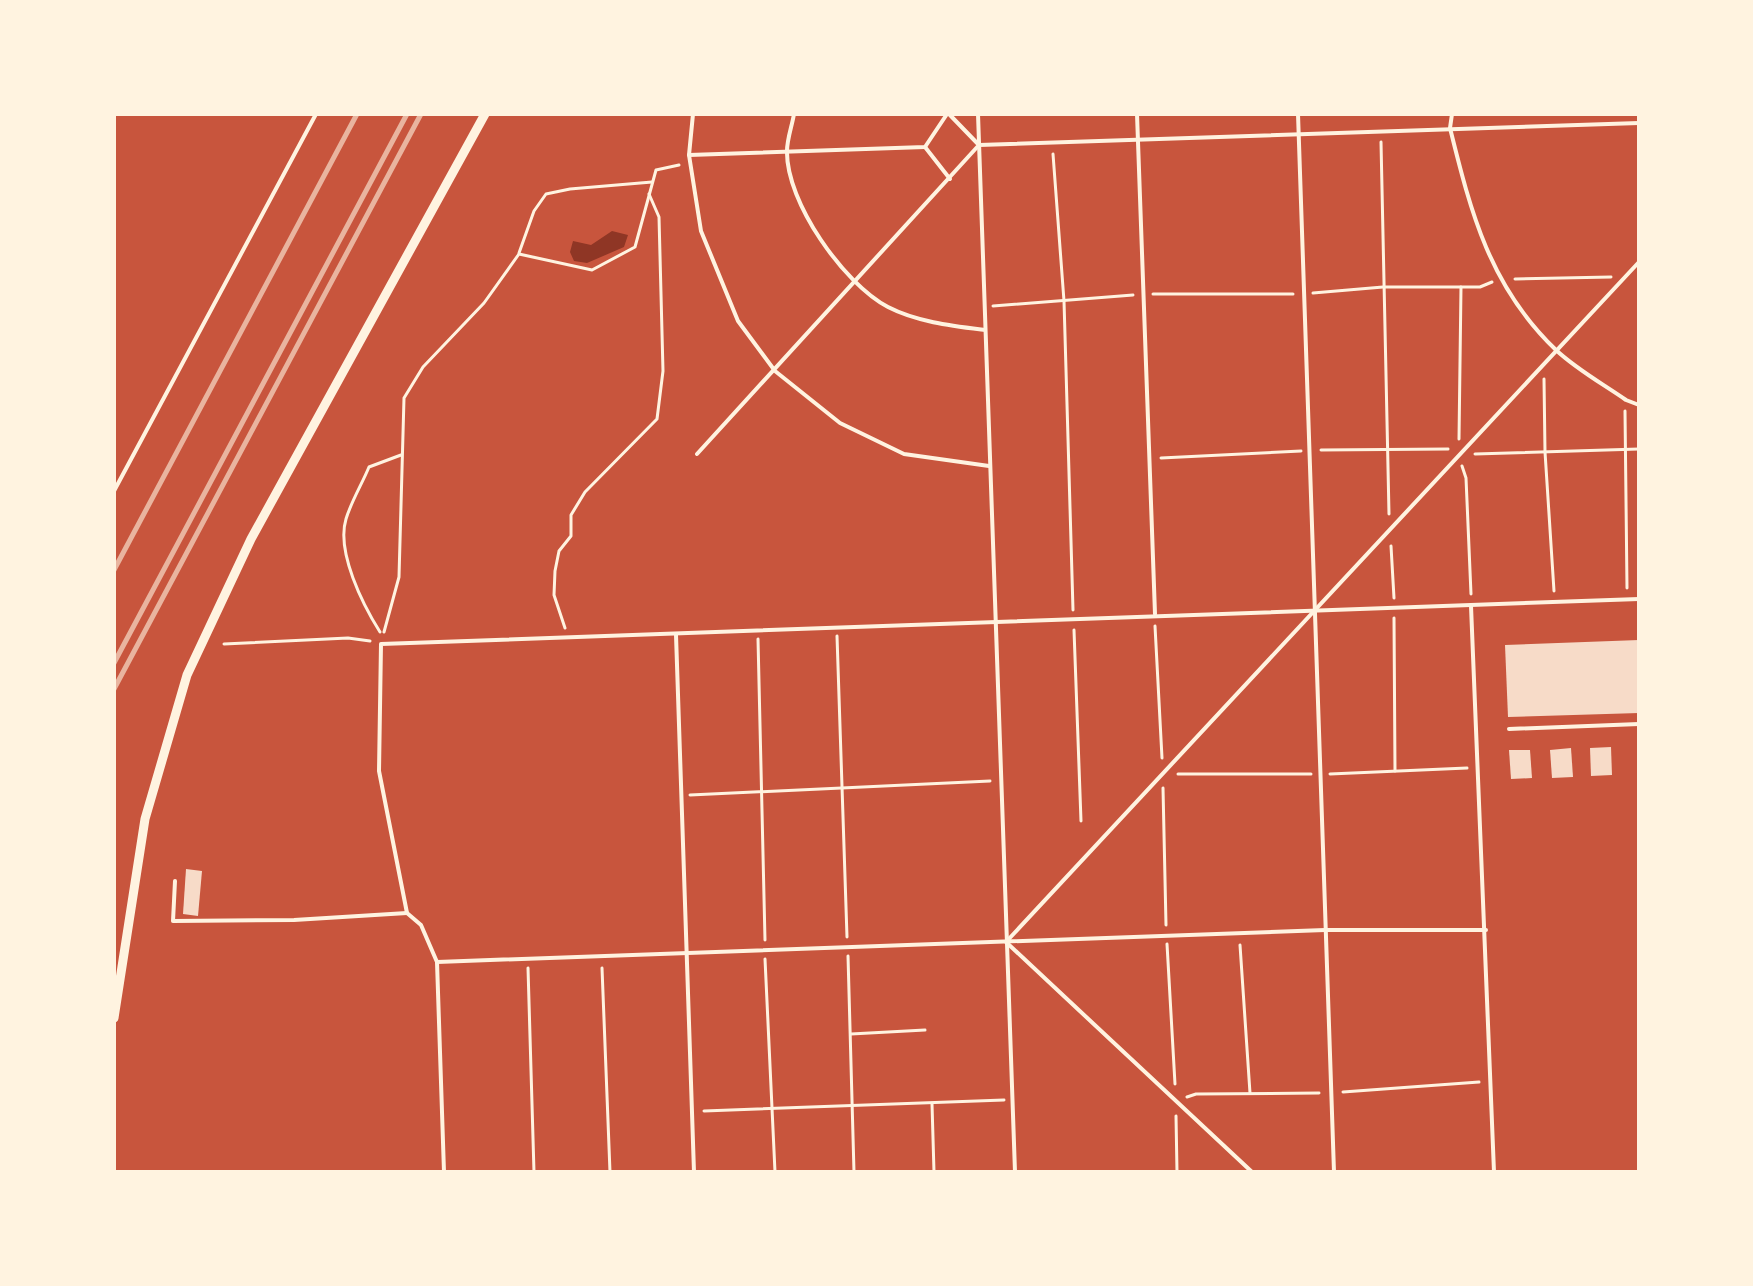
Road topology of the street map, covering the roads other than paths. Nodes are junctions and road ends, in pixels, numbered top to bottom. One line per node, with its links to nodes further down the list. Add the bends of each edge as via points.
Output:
1 (316, 114): 27 (lane)
2 (485, 114): 43 (street, via 251,539 187,675 145,819)
3 (693, 114): 17 (lane)
4 (794, 114): 16 (lane)
5 (948, 114): 14 (lane); 15 (lane)
6 (978, 114): 14 (lane)
7 (1137, 114): 13 (lane)
8 (1298, 114): 12 (lane)
9 (1452, 114): 11 (lane)
10 (1639, 123): 11 (lane)
11 (1450, 128): 12 (lane); 22 (lane, via 1472,219 1500,281)
12 (1299, 133): 13 (lane); 30 (lane)
13 (1138, 139): 14 (lane); 31 (lane)
14 (979, 145): 18 (lane); 21 (lane)
15 (925, 147): 16 (lane); 18 (lane)
16 (787, 152): 17 (lane); 20 (lane, via 808,223)
17 (689, 155): 23 (lane, via 701,231 738,321)
18 (950, 179): 20 (lane)
19 (1639, 262): 22 (lane)
20 (856, 283): 21 (lane, via 888,307 939,324); 23 (lane)
21 (985, 330): 26 (lane)
22 (1556, 350): 24 (lane); 30 (lane)
23 (775, 371): 25 (lane); 26 (lane, via 840,423 904,454)
24 (1639, 405)
25 (697, 454)
26 (989, 466): 32 (lane)
27 (114, 491)
28 (1639, 599): 29 (lane)
29 (1471, 606): 30 (lane); 39 (lane)
30 (1313, 612): 31 (lane); 38 (lane); 40 (lane)
31 (1155, 614): 32 (lane)
32 (994, 622): 33 (lane); 40 (lane)
33 (676, 635): 37 (lane, via 381,644 379,771); 41 (lane)
34 (1639, 724): 35 (lane)
35 (1509, 729)
36 (175, 881): 37 (lane, via 173,921)
37 (407, 913): 42 (lane, via 421,925)
38 (1325, 930): 39 (lane); 40 (lane); 48 (lane)
39 (1486, 930): 49 (lane)
40 (1006, 942): 41 (lane); 46 (lane); 47 (lane)
41 (688, 953): 42 (lane); 45 (lane)
42 (437, 962): 44 (lane)
43 (114, 1018)
44 (444, 1172)
45 (694, 1172)
46 (1015, 1172)
47 (1252, 1172)
48 (1334, 1172)
49 (1494, 1172)

